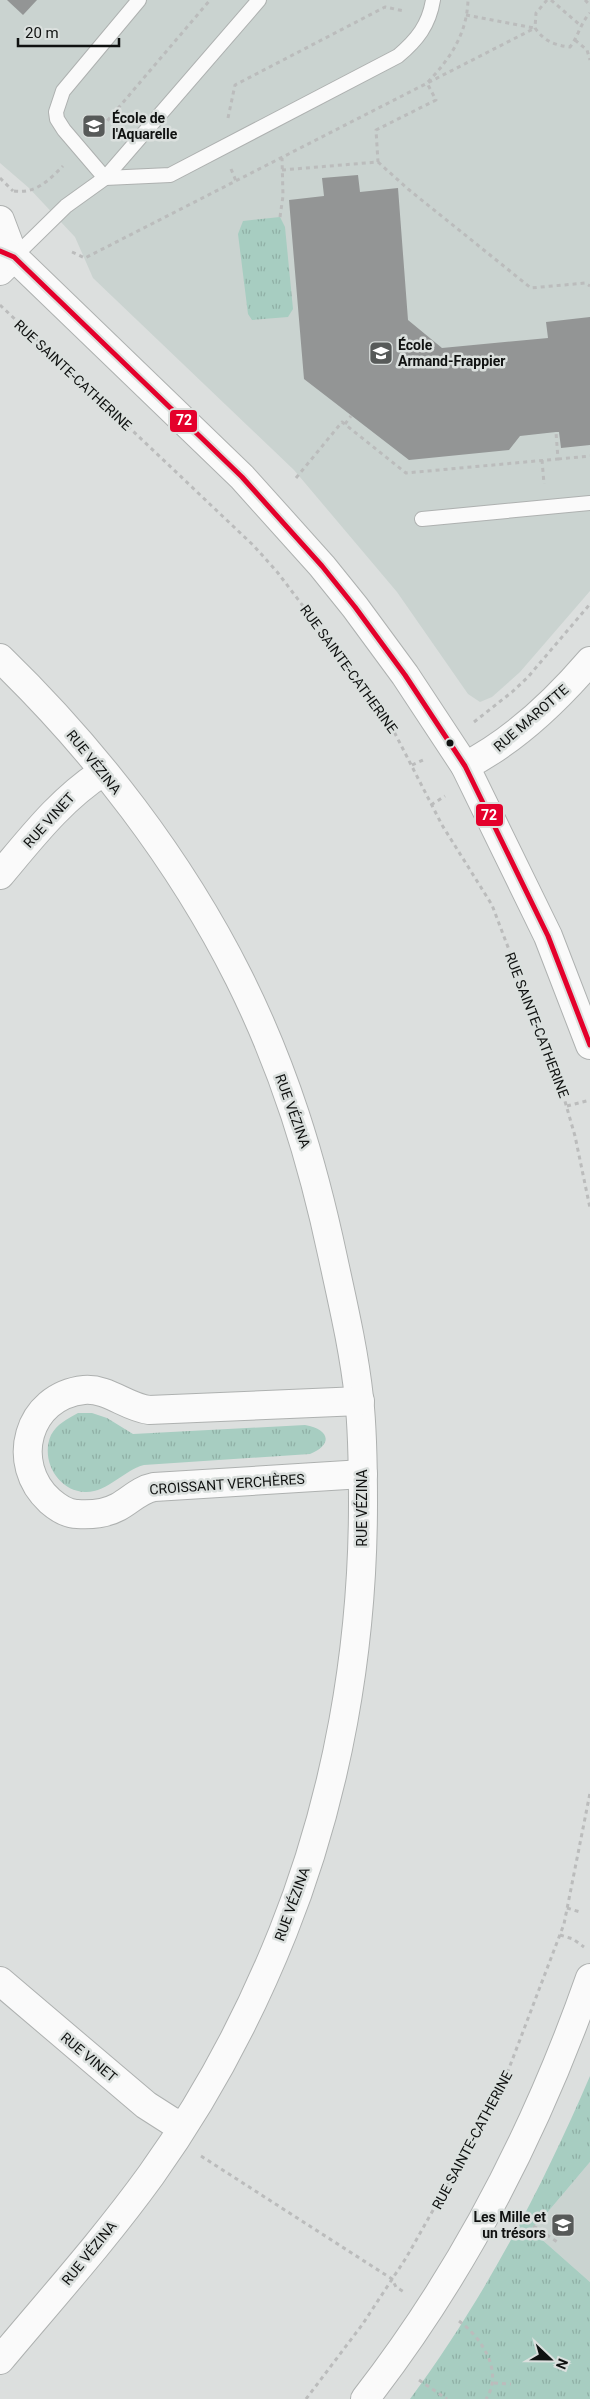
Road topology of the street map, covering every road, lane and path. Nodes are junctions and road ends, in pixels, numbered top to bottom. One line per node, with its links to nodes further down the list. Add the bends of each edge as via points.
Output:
1 (140, 0): 25 (lane, via 63,91 56,112 64,130)
2 (210, 0): 19 (path)
3 (259, 0): 25 (lane)
4 (433, 0): 25 (lane, via 425,28 413,44 391,60 170,175)
5 (468, 0): 12 (path)
6 (547, 0): 14 (path, via 536,14)
7 (550, 0): 13 (path)
8 (585, 0): 9 (path)
9 (590, 5)
10 (412, 12): 18 (path, via 386,7)
11 (590, 13): 13 (path)
12 (466, 15): 14 (path); 17 (path, via 450,58)
13 (580, 25): 15 (path)
14 (535, 28): 15 (path, via 543,38 558,46 570,47); 17 (path)
15 (576, 40): 16 (path, via 587,50)
16 (590, 60)
17 (427, 83): 20 (path); 21 (path, via 436,100 376,130)
18 (235, 85)
19 (96, 134)
20 (282, 158): 23 (path); 28 (path, via 85,258)
21 (378, 162): 23 (path); 30 (path, via 531,288 585,283)
22 (64, 165): 24 (path, via 44,184 31,190 13,191)
23 (282, 170): 26 (path)
24 (0, 178)
25 (105, 178): 29 (lane, via 66,206)
26 (280, 217)
27 (0, 220): 29 (street)
28 (72, 252)
29 (5, 260): 44 (street, via 242,477 356,607)
30 (590, 286)
31 (0, 305): 47 (path, RUE SAINTE-CATHERINE, via 216,508 278,573 385,714)
32 (351, 416): 33 (path)
33 (345, 424): 36 (path, via 406,473); 37 (path, via 342,422)
34 (556, 432): 36 (path)
35 (590, 456): 36 (path)
36 (558, 459)
37 (296, 478)
38 (590, 503): 39 (lane)
39 (422, 519)
40 (590, 604): 43 (path, via 528,677)
41 (0, 658): 45 (street, RUE VÉZINA, via 64,724)
42 (590, 661): 44 (street, RUE MAROTTE, via 507,742)
43 (488, 710)
44 (465, 766): 49 (street, via 548,936)
45 (103, 772): 48 (street, RUE VINET, via 72,793); 53 (street, RUE VÉZINA, via 143,822 211,926 262,1029 311,1162 353,1352)
46 (450, 792): 47 (path)
47 (431, 805): 51 (path, RUE SAINTE-CATHERINE, via 485,891 499,921)
48 (0, 875)
49 (590, 1045)
50 (590, 1100): 51 (path)
51 (567, 1106): 52 (path, RUE SAINTE-CATHERINE)
52 (590, 1208)
53 (360, 1401): 54 (street, RUE VÉZINA); 54 (street, CROISSANT VERCHÈRES, via 149,1410 136,1408 104,1392 70,1392 54,1400 31,1428 28,1463 32,1478 42,1494 55,1506 74,1514 98,1514 154,1487)
54 (363, 1474): 62 (street, RUE VÉZINA, via 360,1604 352,1669 317,1831 282,1935 233,2039)
55 (590, 1793): 56 (path, RUE SAINTE-CATHERINE)
56 (568, 1908): 57 (path); 58 (path, RUE SAINTE-CATHERINE)
57 (580, 1912)
58 (560, 1935): 59 (path, via 573,1939); 66 (path, RUE SAINTE-CATHERINE, via 500,2092 430,2219)
59 (590, 1952)
60 (590, 1978): 74 (street, via 542,2100 488,2209 430,2307)
61 (0, 1981): 62 (street, RUE VINET, via 146,2105)
62 (183, 2126): 69 (street, RUE VÉZINA, via 151,2175 103,2237)
63 (200, 2155): 66 (path)
64 (519, 2217): 65 (path)
65 (559, 2243)
66 (392, 2279): 67 (path, via 396,2287); 73 (path, RUE SAINTE-CATHERINE)
67 (405, 2293)
68 (459, 2321): 71 (path, via 477,2336)
69 (0, 2360)
70 (419, 2380): 75 (path)
71 (494, 2383): 72 (path); 76 (path)
72 (511, 2384)
73 (306, 2399)
74 (365, 2399)
75 (447, 2399)
76 (486, 2399)

